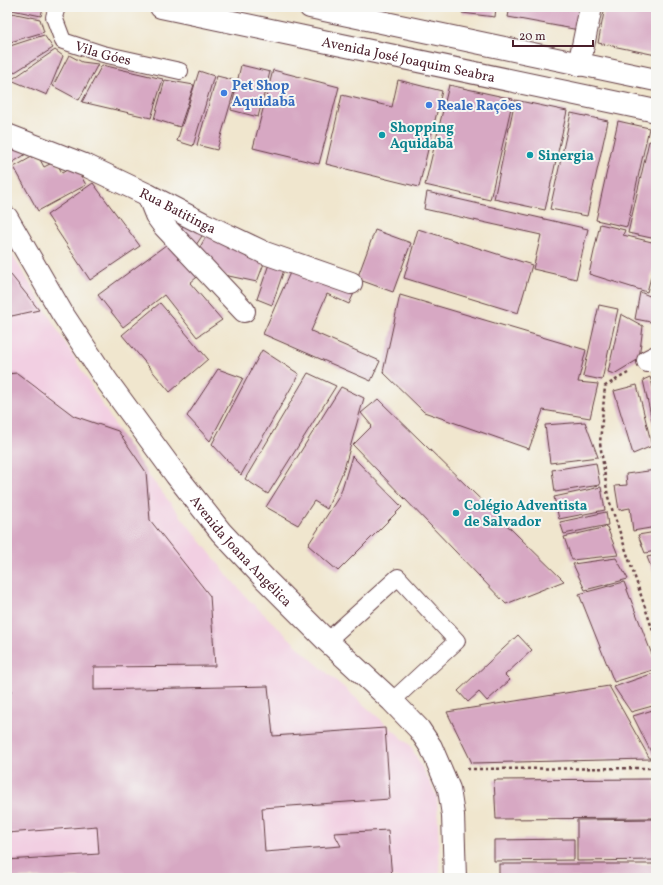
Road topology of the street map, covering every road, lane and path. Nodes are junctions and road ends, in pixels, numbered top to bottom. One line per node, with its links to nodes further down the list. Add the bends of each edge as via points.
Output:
1 (57, 7): 6 (lane, Vila Góes, via 54,18 63,41 103,54)
2 (161, 7): 8 (main road, Avenida José Joaquim Seabra)
3 (310, 7): 5 (main road)
4 (591, 7): 5 (main road)
5 (580, 65): 7 (main road)
6 (180, 71)
7 (656, 80)
8 (656, 110)
9 (7, 135): 10 (main road, Rua Batitinga, via 87,166)
10 (148, 195): 12 (main road, Rua Batitinga, via 265,253); 13 (main road, via 156,215 164,226)
11 (7, 218): 16 (main road, Avenida Joana Angélica, via 70,325 107,381 176,475 222,532)
12 (351, 283)
13 (244, 311)
14 (652, 359): 15 (path, via 604,386 600,443 608,497)
15 (656, 640)
16 (327, 641): 17 (main road, Avenida Joana Angélica); 17 (lane, via 398,577 457,642)
17 (392, 701): 19 (main road, Avenida Joana Angélica, via 419,729)
18 (656, 768): 19 (path)
19 (442, 769): 20 (main road, Avenida Joana Angélica, via 450,790 453,815)
20 (455, 878)

